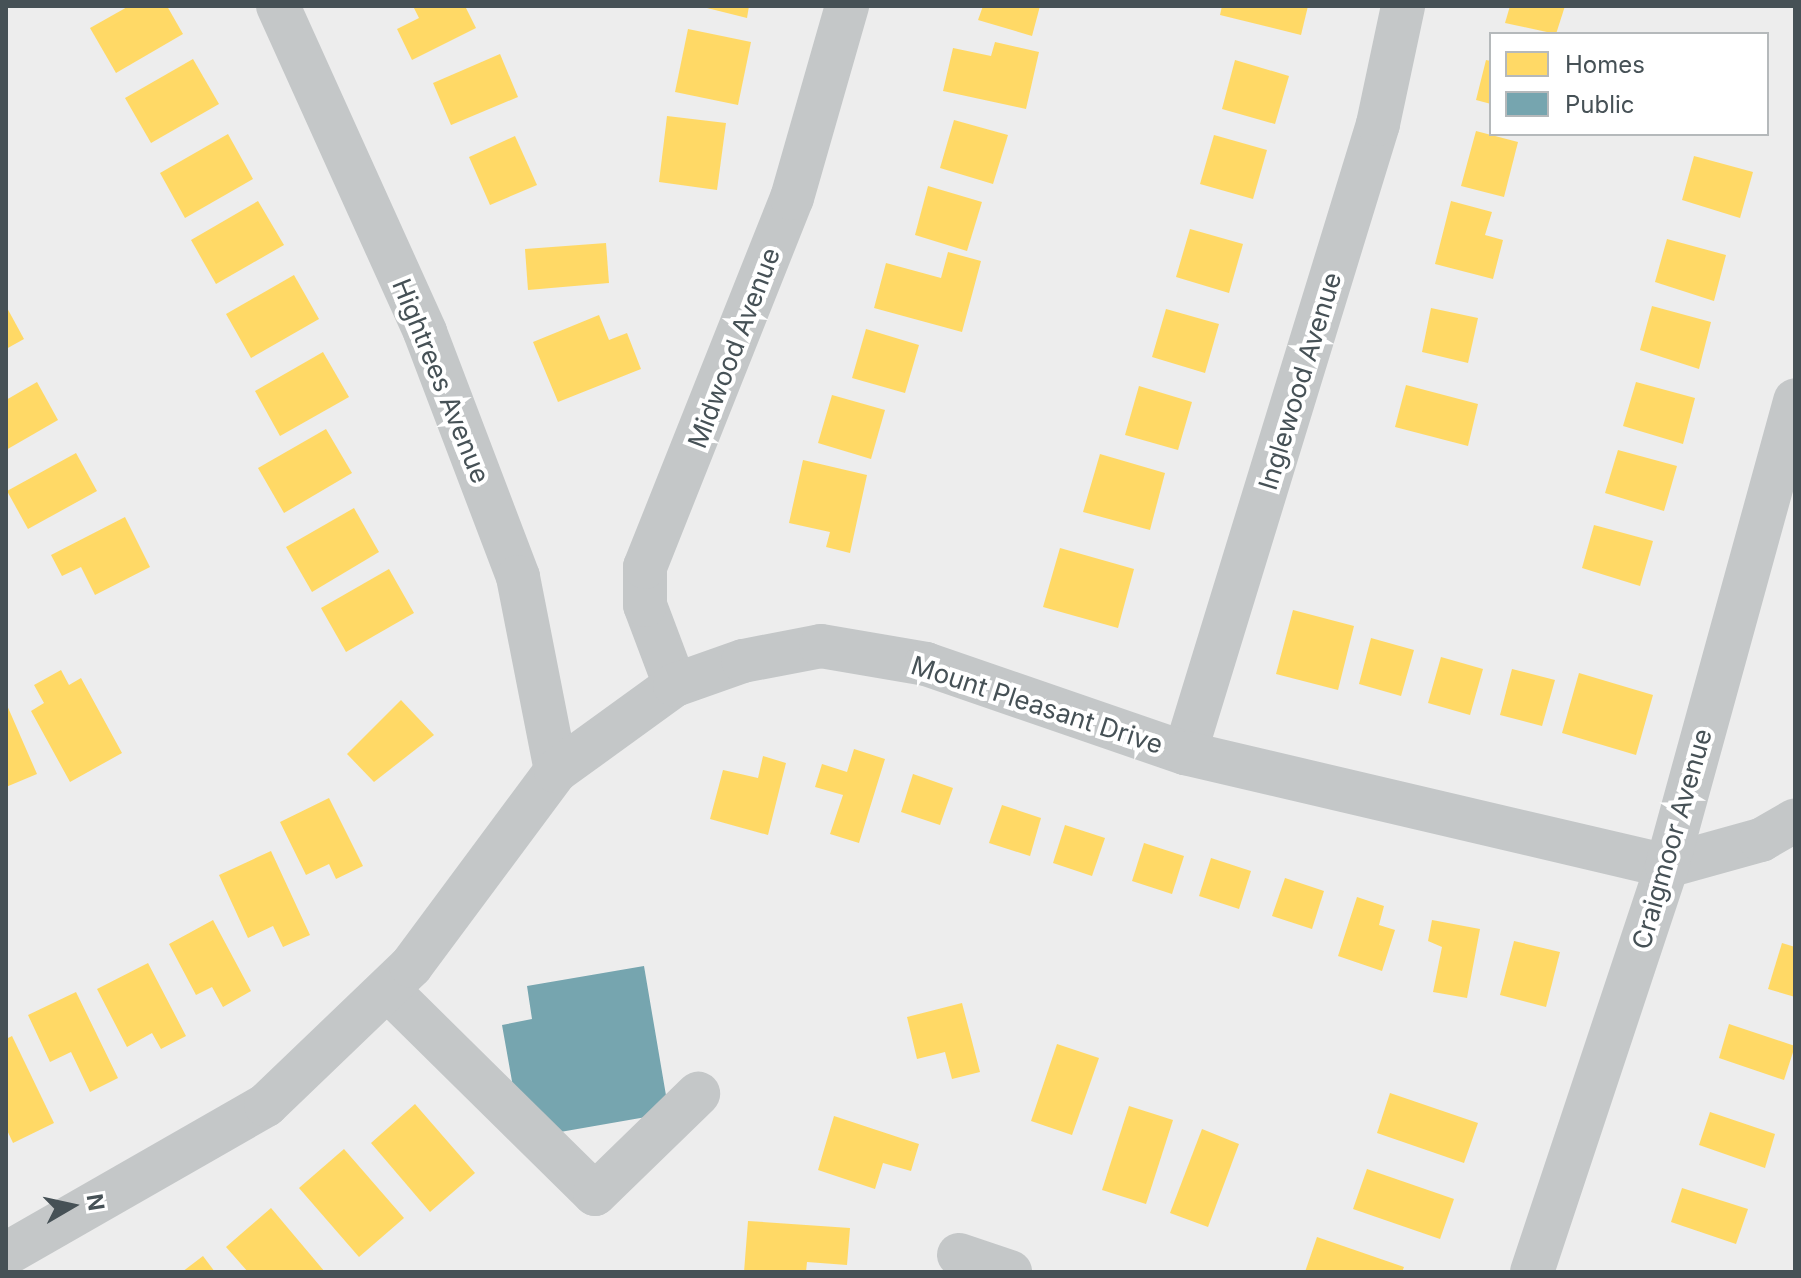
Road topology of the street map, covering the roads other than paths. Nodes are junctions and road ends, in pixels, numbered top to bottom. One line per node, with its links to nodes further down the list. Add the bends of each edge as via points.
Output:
1 (278, 6): 7 (street, Hightrees Avenue, via 425,332 518,577)
2 (847, 6): 5 (street, Midwood Avenue, via 792,198 645,567 645,605)
3 (1403, 6): 6 (street, Inglewood Avenue, via 1378,124)
4 (1795, 400): 9 (street, Craigmoor Avenue)
5 (675, 685): 6 (street, Mount Pleasant Drive, via 713,668 821,646 926,664); 7 (street, Mount Pleasant Drive)
6 (1185, 753): 9 (street, Mount Pleasant Drive)
7 (556, 771): 10 (street, Mount Pleasant Drive)
8 (1795, 820): 9 (street, Mount Pleasant Drive, via 1761,840)
9 (1667, 866): 15 (street, Craigmoor Avenue)
10 (389, 991): 11 (street, via 595,1194); 12 (street, Mount Pleasant Drive, via 266,1105)
11 (698, 1094)
12 (6, 1254)
13 (959, 1255): 14 (street)
14 (1010, 1272)
15 (1532, 1272)

